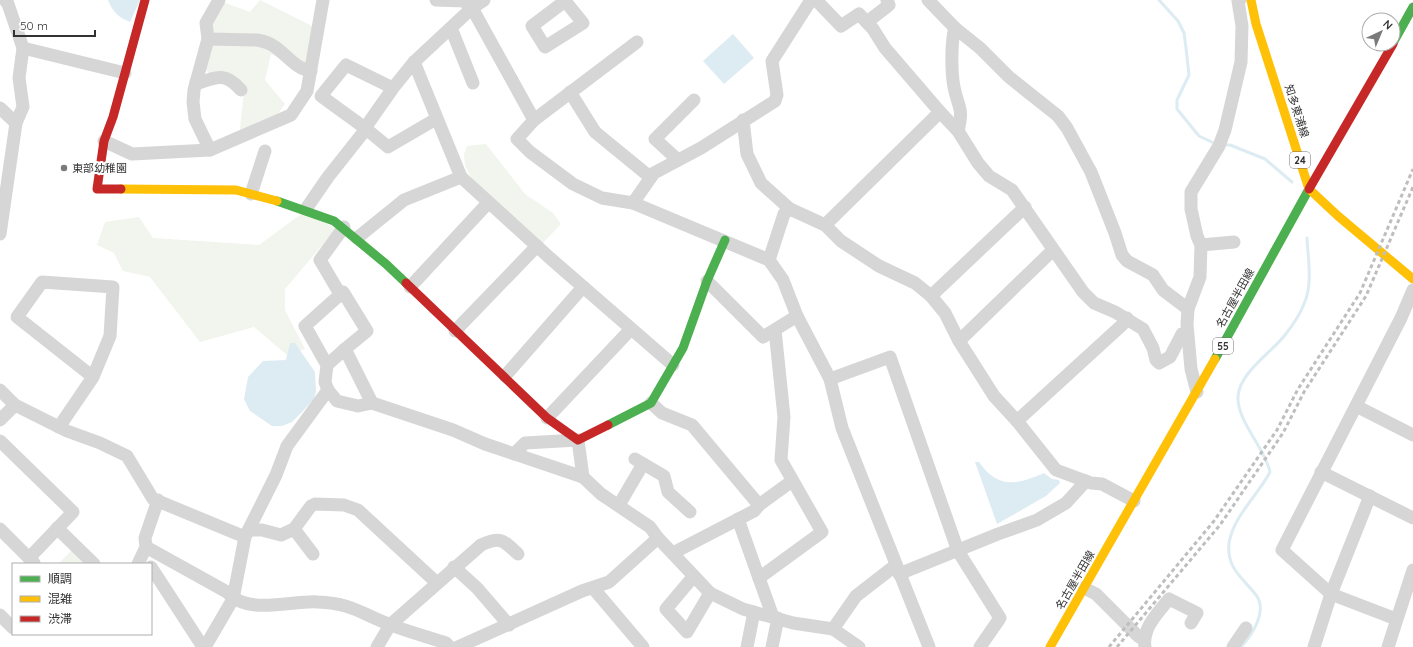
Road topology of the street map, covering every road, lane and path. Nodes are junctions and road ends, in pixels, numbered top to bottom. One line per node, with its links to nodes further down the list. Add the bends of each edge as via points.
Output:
1 (5, 0): 21 (street)
2 (145, 0): 25 (main road)
3 (219, 0): 19 (street, via 206,23)
4 (323, 0): 24 (street)
5 (436, 0): 14 (street, via 464,1)
6 (484, 0): 14 (street)
7 (811, 0): 36 (street, via 772,61 777,95 774,101)
8 (816, 0): 15 (street, via 841,26 859,14)
9 (887, 0): 15 (street, via 889,5)
10 (928, 0): 17 (street)
11 (1240, 0): 60 (street, via 1240,62 1225,130 1219,146 1191,192 1191,209)
12 (1251, 0): 46 (main road, 知多東浦線 / 24, via 1256,24)
13 (1413, 7): 18 (main road, 名古屋半田線 / 55)
14 (472, 8): 16 (street); 35 (street)
15 (867, 22): 33 (street, via 885,48)
16 (451, 28): 23 (street); 27 (street)
17 (955, 28): 39 (street, via 952,76 962,114); 71 (street, via 1009,77 1058,116 1091,172 1122,255 1127,261 1153,275 1163,290)
18 (1401, 29)
19 (208, 39): 24 (street, via 265,42 273,45 294,63); 26 (street)
20 (637, 42): 30 (street)
21 (23, 48): 25 (street); 37 (street, via 19,78 23,107)
22 (1389, 52): 46 (main road, 名古屋半田線 / 55)
23 (414, 62): 28 (street); 34 (street)
24 (311, 71): 41 (street, via 307,91 291,114)
25 (125, 73): 40 (main road)
26 (196, 82): 29 (street, via 219,77 228,78); 41 (street, via 194,112)
27 (474, 83)
28 (393, 88): 38 (street); 38 (street, via 346,65 321,96)
29 (241, 90)
30 (570, 92): 35 (street); 45 (street, via 595,132)
31 (694, 100): 43 (street, via 654,139)
32 (0, 108): 37 (street)
33 (940, 112): 39 (street); 54 (street)
34 (436, 119): 38 (street, via 388,147); 44 (street)
35 (534, 120): 50 (street, via 517,139 530,152 573,184 602,198)
36 (743, 120): 43 (street); 53 (street, via 747,154 760,183)
37 (16, 123): 48 (street)
38 (365, 128): 52 (street)
39 (958, 131): 51 (street, via 989,176 1012,190)
40 (104, 141): 41 (street, via 132,154); 47 (main road, via 97,189 236,190)
41 (210, 150)
42 (265, 151): 47 (street)
43 (678, 160): 45 (street)
44 (461, 177): 49 (street); 57 (street, via 404,200)
45 (650, 177): 50 (street)
46 (1309, 189): 64 (main road, 知多東浦線 / 24); 87 (main road, 名古屋半田線 / 55)
47 (251, 194): 52 (main road)
48 (3, 202): 56 (street)
49 (488, 203): 61 (street); 66 (street)
50 (633, 203): 58 (street)
51 (1025, 207): 62 (street); 70 (street)
52 (306, 209): 55 (main road, via 334,220)
53 (790, 209): 54 (street); 63 (street, via 784,214)
54 (826, 225): 70 (street, via 853,249 879,266 915,283)
55 (344, 227): 57 (main road); 69 (street, via 320,260)
56 (0, 234)
57 (356, 238): 66 (main road)
58 (725, 240): 63 (street); 65 (main road)
59 (1234, 242): 60 (street)
60 (1201, 245): 71 (street, via 1200,277)
61 (537, 246): 67 (street); 76 (street)
62 (1053, 250): 73 (street, via 1094,303); 78 (street)
63 (769, 260): 72 (street, via 783,280)
64 (1413, 279)
65 (707, 281): 75 (street, via 763,336); 81 (main road, via 683,348)
66 (410, 287): 76 (main road)
67 (584, 287): 74 (street); 82 (street)
68 (1413, 290): 91 (street)
69 (340, 294): 79 (street, via 343,292 367,331); 80 (street, via 306,326)
70 (931, 296): 78 (street, via 945,313)
71 (1188, 309): 77 (street)
72 (797, 316): 75 (street); 84 (street)
73 (1127, 318): 77 (street, via 1143,329 1159,363 1170,357 1182,334); 94 (street)
74 (631, 329): 81 (street); 92 (street)
75 (775, 330): 102 (street, via 784,417 781,460)
76 (455, 331): 82 (main road)
77 (1187, 334): 87 (street, via 1191,369)
78 (960, 341): 94 (street, via 994,396)
79 (345, 349): 80 (street); 88 (street)
80 (327, 365): 86 (street, via 325,382)
81 (673, 365): 89 (main road)
82 (505, 376): 92 (main road)
83 (93, 377): 83 (street, via 17,317 42,282 113,287 110,336); 95 (street)
84 (830, 379): 117 (street, via 890,357); 126 (street, via 842,428)
85 (0, 390): 90 (street)
86 (328, 390): 88 (street, via 336,401 358,406); 115 (street, via 287,446 276,476)
87 (1198, 392): 106 (main road, 名古屋半田線 / 55)
88 (372, 403): 99 (street)
89 (651, 403): 97 (main road); 108 (street, via 662,413 692,425)
90 (15, 405): 93 (street); 95 (street)
91 (1356, 406): 96 (street); 100 (street)
92 (547, 418): 97 (main road)
93 (0, 420)
94 (1017, 421): 103 (street, via 1056,470)
95 (59, 427): 105 (street, via 100,442 127,456 153,498)
96 (1413, 435)
97 (578, 440): 99 (street, via 525,443); 101 (street)
98 (0, 442): 112 (street, via 73,512)
99 (514, 454): 101 (street)
100 (1321, 472): 104 (street); 134 (street, via 1282,550)
101 (583, 477): 107 (street)
102 (792, 481): 108 (street); 129 (street, via 822,532)
103 (1086, 481): 106 (street, via 1102,484); 117 (street, via 1066,503 1037,520)
104 (1370, 496): 110 (street); 134 (street)
105 (158, 500): 115 (street); 121 (street, via 145,538)
106 (1134, 501): 132 (main road, 名古屋半田線 / 55)
107 (619, 505): 109 (street, via 639,461 664,476 668,492); 116 (street, via 650,527)
108 (760, 505): 111 (street)
109 (690, 512)
110 (1413, 518)
111 (738, 519): 118 (street); 129 (street)
112 (57, 528): 122 (street); 123 (street)
113 (0, 529): 122 (street)
114 (294, 529): 115 (street, via 281,535 262,530); 119 (street); 130 (street, via 315,504 354,508)
115 (247, 533): 135 (street)
116 (658, 538): 118 (street); 131 (street, via 609,582)
117 (958, 551): 126 (street); 157 (street, via 1000,618)
118 (673, 553): 128 (street)
119 (313, 554)
120 (518, 554): 124 (street, via 503,540 494,539 481,545)
121 (144, 558): 135 (street, via 227,592)
122 (32, 561)
123 (93, 563)
124 (454, 567): 130 (street); 142 (street, via 477,588)
125 (152, 569): 148 (street)
126 (898, 569): 145 (street, via 856,596); 156 (street)
127 (1413, 570): 139 (street)
128 (693, 577): 133 (street); 133 (street, via 666,609 687,632)
129 (759, 578): 138 (street)
130 (437, 582): 141 (street)
131 (593, 588): 142 (street); 152 (street)
132 (1084, 588): 147 (street, via 1096,594); 158 (main road, 名古屋半田線 / 55)
133 (710, 593): 136 (street, via 743,610)
134 (1331, 594): 139 (street); 160 (street)
135 (233, 598): 141 (street, via 253,605 337,603); 148 (street)
136 (754, 612): 138 (street); 153 (street)
137 (0, 615): 143 (street)
138 (776, 618): 145 (street); 154 (street)
139 (1396, 619): 161 (street)
140 (1190, 623): 147 (street, via 1197,613 1169,600 1152,621)
141 (390, 625): 149 (street); 150 (street, via 446,642)
142 (509, 625): 146 (street)
143 (12, 627)
144 (1246, 628): 159 (street)
145 (833, 629): 155 (street)
146 (478, 643): 151 (street)
147 (1144, 643)
148 (204, 647)
149 (377, 647)
150 (450, 647)
151 (458, 647)
152 (642, 647)
153 (747, 647)
154 (772, 647)
155 (859, 647)
156 (929, 647)
157 (980, 647)
158 (1050, 647)
159 (1233, 647)
160 (1314, 647)
161 (1388, 647)

